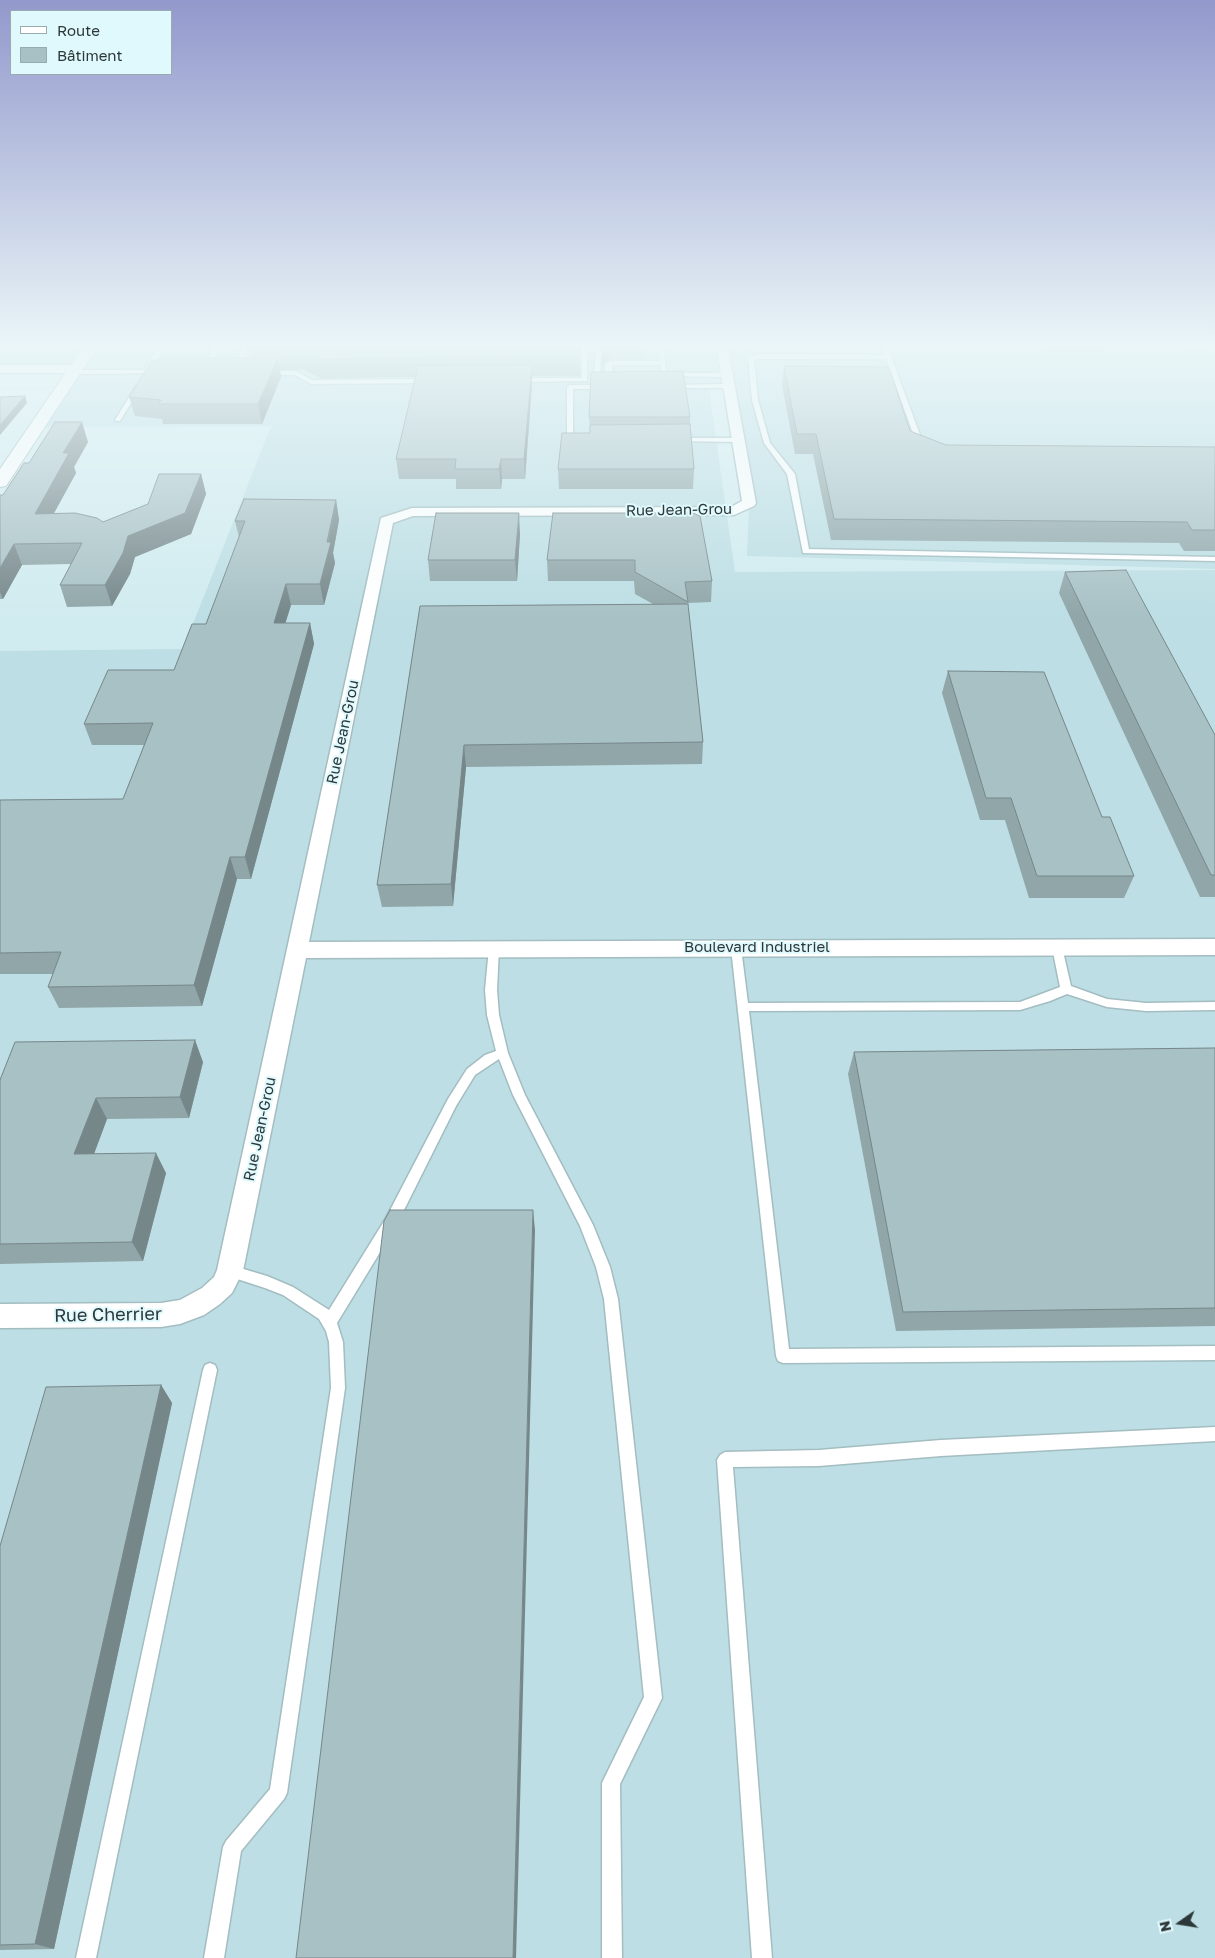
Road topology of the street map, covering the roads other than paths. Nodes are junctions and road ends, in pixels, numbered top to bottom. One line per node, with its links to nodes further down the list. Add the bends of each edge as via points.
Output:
1 (32, 434): 10 (street)
2 (570, 434): 8 (lane, via 570,441)
3 (737, 434): 7 (street)
4 (765, 434): 11 (lane, via 767,443 791,474 806,551)
5 (916, 434): 9 (lane, via 920,444)
6 (669, 440): 7 (lane)
7 (738, 440): 16 (street, Rue Jean-Grou, via 749,503 734,511 412,512 386,521)
8 (580, 441)
9 (932, 449)
10 (0, 482)
11 (1215, 559)
12 (1057, 947): 13 (street, Boulevard Industriel); 15 (street, Boulevard Industriel); 17 (lane)
13 (1215, 947)
14 (494, 948): 15 (street, Boulevard Industriel); 16 (street, Boulevard Industriel); 20 (lane, via 493,1015)
15 (736, 948): 19 (lane)
16 (298, 950): 21 (street, Rue Jean-Grou)
17 (1066, 989): 18 (lane, via 1107,1003 1146,1007); 19 (lane, via 1020,1006)
18 (1215, 1006)
19 (743, 1007): 25 (lane, via 783,1356)
20 (502, 1054): 24 (lane, via 489,1058 472,1072 452,1103 391,1222); 30 (lane, via 519,1095 586,1225 603,1267 611,1299 653,1698 611,1783)
21 (230, 1271): 22 (street, Rue Jean-Grou, via 223,1285); 24 (lane, via 288,1290 324,1314)
22 (211, 1296): 23 (street, Rue Cherrier, via 180,1312 161,1315)
23 (0, 1316)
24 (329, 1323): 29 (lane, via 336,1342 338,1388 278,1793 232,1848)
25 (1215, 1353)
26 (210, 1370): 28 (lane)
27 (1215, 1434): 31 (lane, via 941,1448 820,1458 725,1460)
28 (86, 1958)
29 (214, 1958)
30 (612, 1958)
31 (762, 1958)

